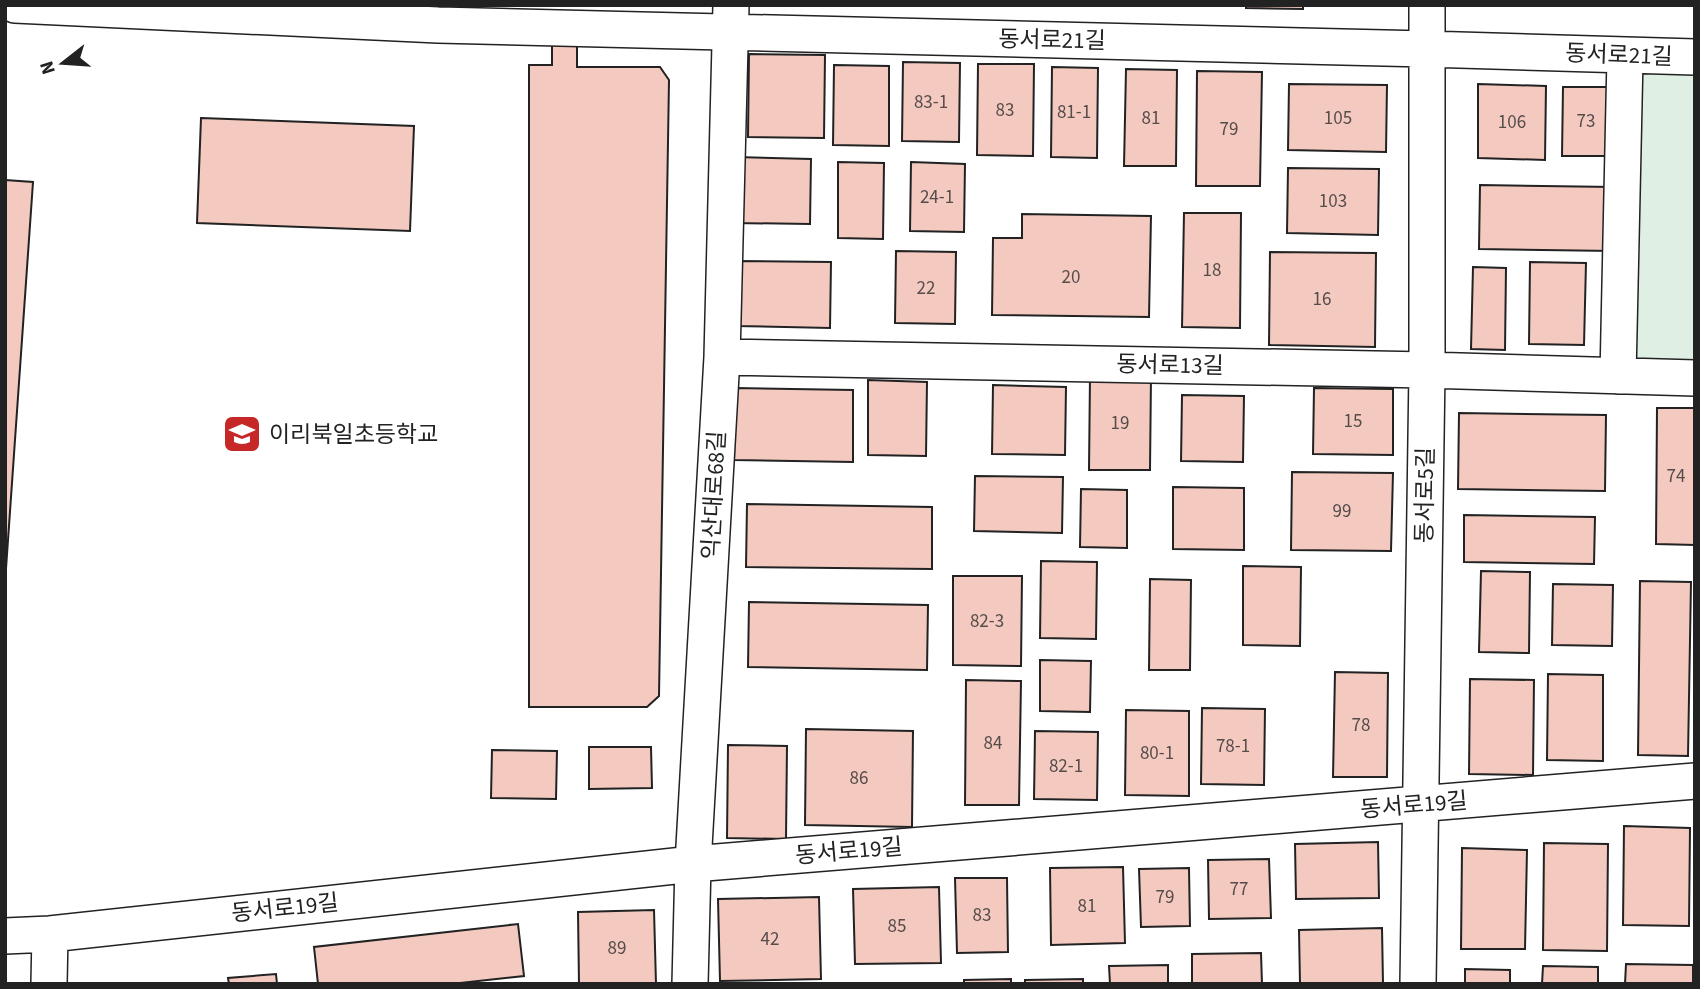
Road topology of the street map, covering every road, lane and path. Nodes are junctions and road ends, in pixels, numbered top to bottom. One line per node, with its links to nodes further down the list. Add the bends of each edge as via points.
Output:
1 (15, 5): 3 (street, 동서로21길)
2 (1427, 5): 5 (street, 동서로5길)
3 (409, 15): 4 (street, 동서로21길)
4 (731, 19): 5 (street, 동서로21길); 8 (street, 익산대로68길)
5 (1426, 49): 6 (street, 동서로21길); 9 (street, 동서로5길)
6 (1625, 57): 7 (street, 동서로21길); 10 (street)
7 (1695, 57)
8 (722, 357): 9 (street, 동서로13길); 14 (street, 익산대로68길)
9 (1427, 370): 10 (street, 동서로13길); 13 (street, 동서로5길)
10 (1618, 376): 11 (street, 동서로13길)
11 (1695, 378)
12 (1695, 781): 13 (street, 동서로19길)
13 (1421, 804): 14 (street, 동서로19길); 19 (street, 동서로5길)
14 (693, 864): 15 (street, 동서로19길); 18 (street, 익산대로68길)
15 (50, 934): 16 (street, 동서로19길); 17 (street)
16 (5, 936)
17 (50, 984)
18 (690, 984)
19 (1418, 984)

